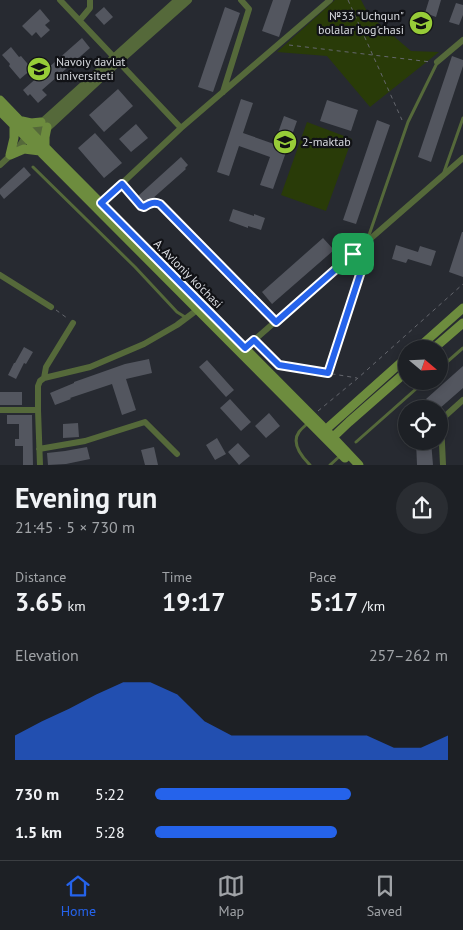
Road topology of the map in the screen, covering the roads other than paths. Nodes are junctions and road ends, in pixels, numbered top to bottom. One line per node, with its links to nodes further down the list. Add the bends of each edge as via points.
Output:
1 (60, 0): 7 (street)
2 (90, 0): 7 (street, via 90,8)
3 (178, 0): 9 (street)
4 (188, 0): 9 (street)
5 (242, 0): 11 (street, via 249,9)
6 (330, 0): 11 (street)
7 (80, 20): 9 (street)
8 (463, 40): 10 (street)
9 (116, 59): 16 (street); 17 (street)
10 (437, 62): 28 (lane, via 406,128)
11 (223, 92): 17 (street)
12 (0, 100): 15 (main road, A. Avloniy ko'chasi)
13 (0, 110): 15 (main road, A. Avloniy ko'chasi)
14 (463, 118): 25 (lane)
15 (17, 123): 16 (main road); 18 (main road, A. Avloniy ko'chasi); 21 (main road)
16 (44, 125): 18 (street); 20 (main road)
17 (181, 128): 26 (street)
18 (31, 137): 19 (street); 20 (main road, A. Avloniy ko'chasi)
19 (20, 147): 21 (street)
20 (43, 149): 21 (main road, via 24,149); 27 (main road, A. Avloniy ko'chasi); 32 (main road, A. Avloniy ko'chasi)
21 (10, 156): 23 (street)
22 (463, 158): 25 (street)
23 (0, 165)
24 (33, 167): 33 (lane)
25 (443, 175): 28 (street)
26 (122, 184): 27 (street); 34 (lane, via 141,206 160,204)
27 (101, 203): 39 (main road, A. Avloniy ko'chasi)
28 (367, 242): 34 (street)
29 (0, 275): 30 (street)
30 (51, 307)
31 (463, 308): 37 (main road)
32 (196, 310): 33 (street); 49 (main road, A. Avloniy ko'chasi)
33 (186, 318): 43 (street, via 144,344 90,366)
34 (276, 322): 39 (street)
35 (463, 323): 38 (main road)
36 (73, 324): 43 (street, via 46,368)
37 (427, 340)
38 (443, 340)
39 (245, 348): 49 (main road, A. Avloniy ko'chasi)
40 (463, 348): 41 (lane)
41 (448, 361)
42 (398, 365): 50 (main road)
43 (44, 378): 48 (street, via 38,386)
44 (398, 379): 51 (main road)
45 (415, 390): 52 (lane)
46 (463, 400): 61 (street, via 441,422)
47 (0, 410): 48 (street)
48 (38, 410): 53 (street)
49 (310, 419): 50 (main road, A. Avloniy ko'chasi); 57 (lane, via 298,433 296,442 302,457)
50 (323, 432): 51 (main road, A. Avloniy ko'chasi)
51 (331, 440): 55 (main road, A. Avloniy ko'chasi); 60 (main road, A. Avloniy ko'chasi)
52 (356, 442)
53 (39, 449): 54 (street, via 85,441 145,422); 56 (street)
54 (177, 454)
55 (341, 454): 58 (lane); 59 (main road, A. Avloniy ko'chasi)
56 (40, 465)
57 (310, 465)
58 (330, 465)
59 (351, 465)
60 (359, 465)
61 (443, 465)

